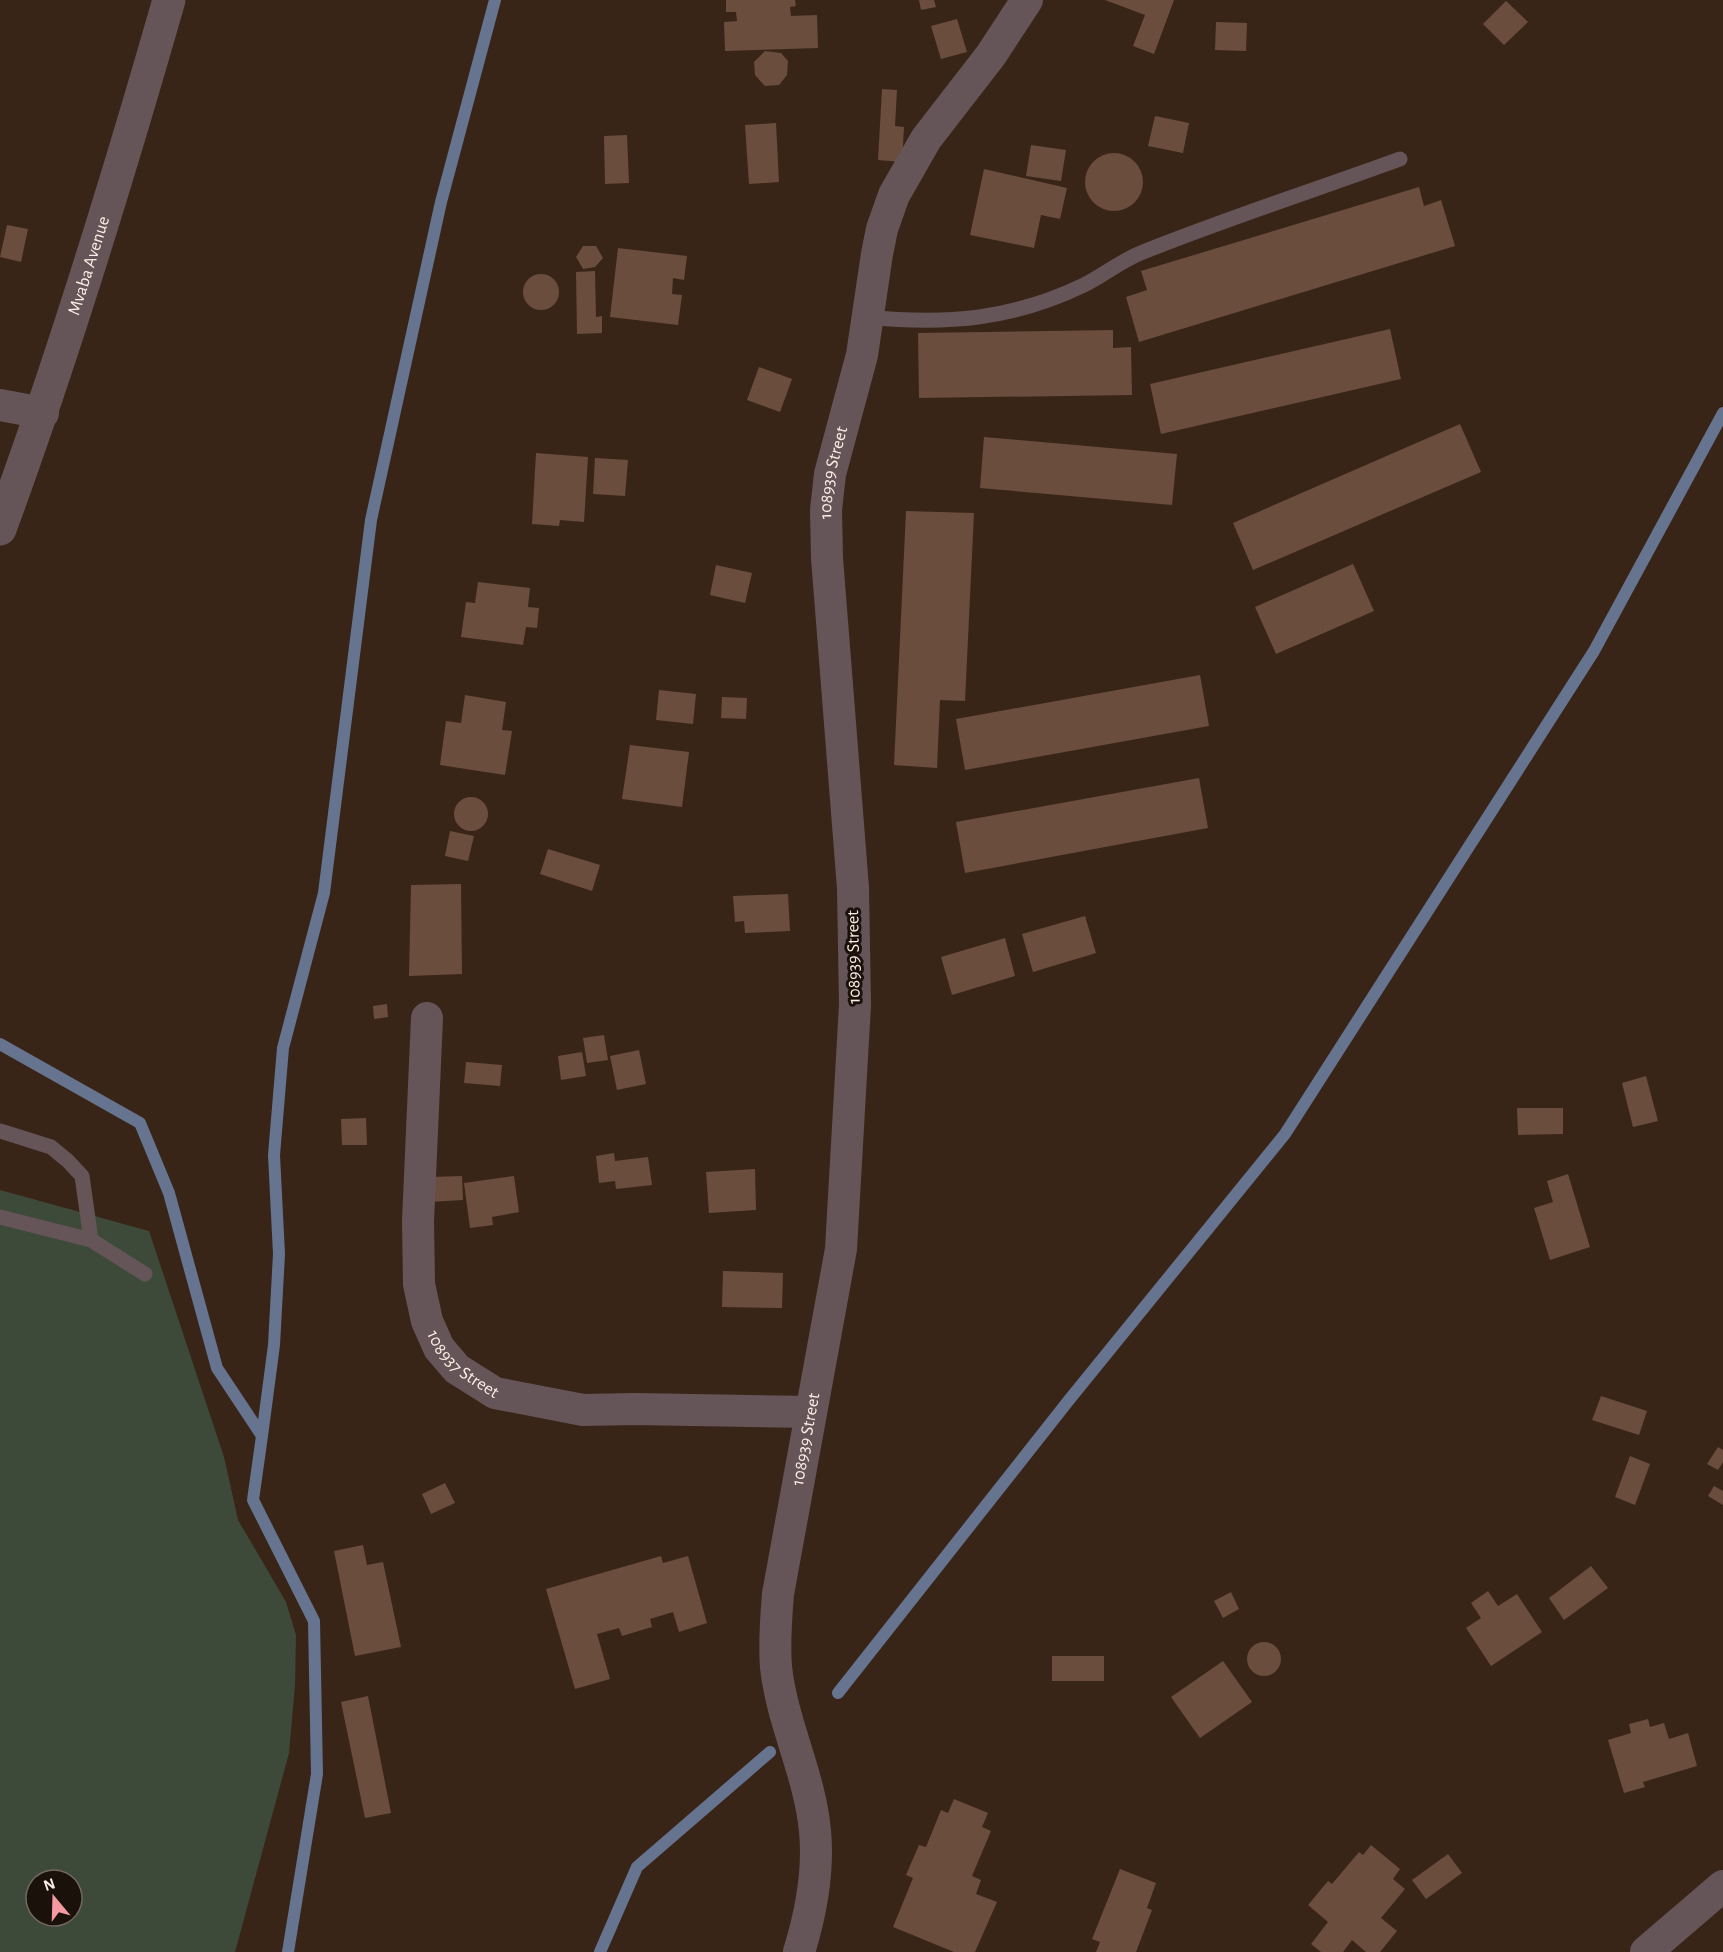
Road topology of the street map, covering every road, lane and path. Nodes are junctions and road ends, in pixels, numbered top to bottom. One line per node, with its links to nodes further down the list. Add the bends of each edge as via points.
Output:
1 (169, 0): 6 (street, Mvaba Avenue, via 117,183)
2 (1027, 0): 4 (street, 108939 Street, via 991,55 926,139 894,195 876,254)
3 (1400, 159): 4 (lane, via 1140,253 1084,285 1037,304 949,321)
4 (867, 318): 13 (street, 108939 Street, via 862,356 830,474 826,510 853,888 855,1005 841,1249)
5 (0, 405): 6 (street)
6 (43, 413): 7 (street, Mvaba Avenue)
7 (0, 529)
8 (427, 1018): 13 (street, 108937 Street, via 418,1210 419,1284 427,1321 439,1348 457,1369 495,1393 583,1410)
9 (0, 1131): 11 (lane, via 51,1148 82,1176)
10 (0, 1217): 11 (lane)
11 (91, 1240): 12 (lane)
12 (146, 1274)
13 (811, 1412): 15 (street, 108939 Street, via 778,1594 775,1631 776,1667 815,1830 816,1872)
14 (1723, 1886): 16 (street)
15 (799, 1952)
16 (1646, 1952)

